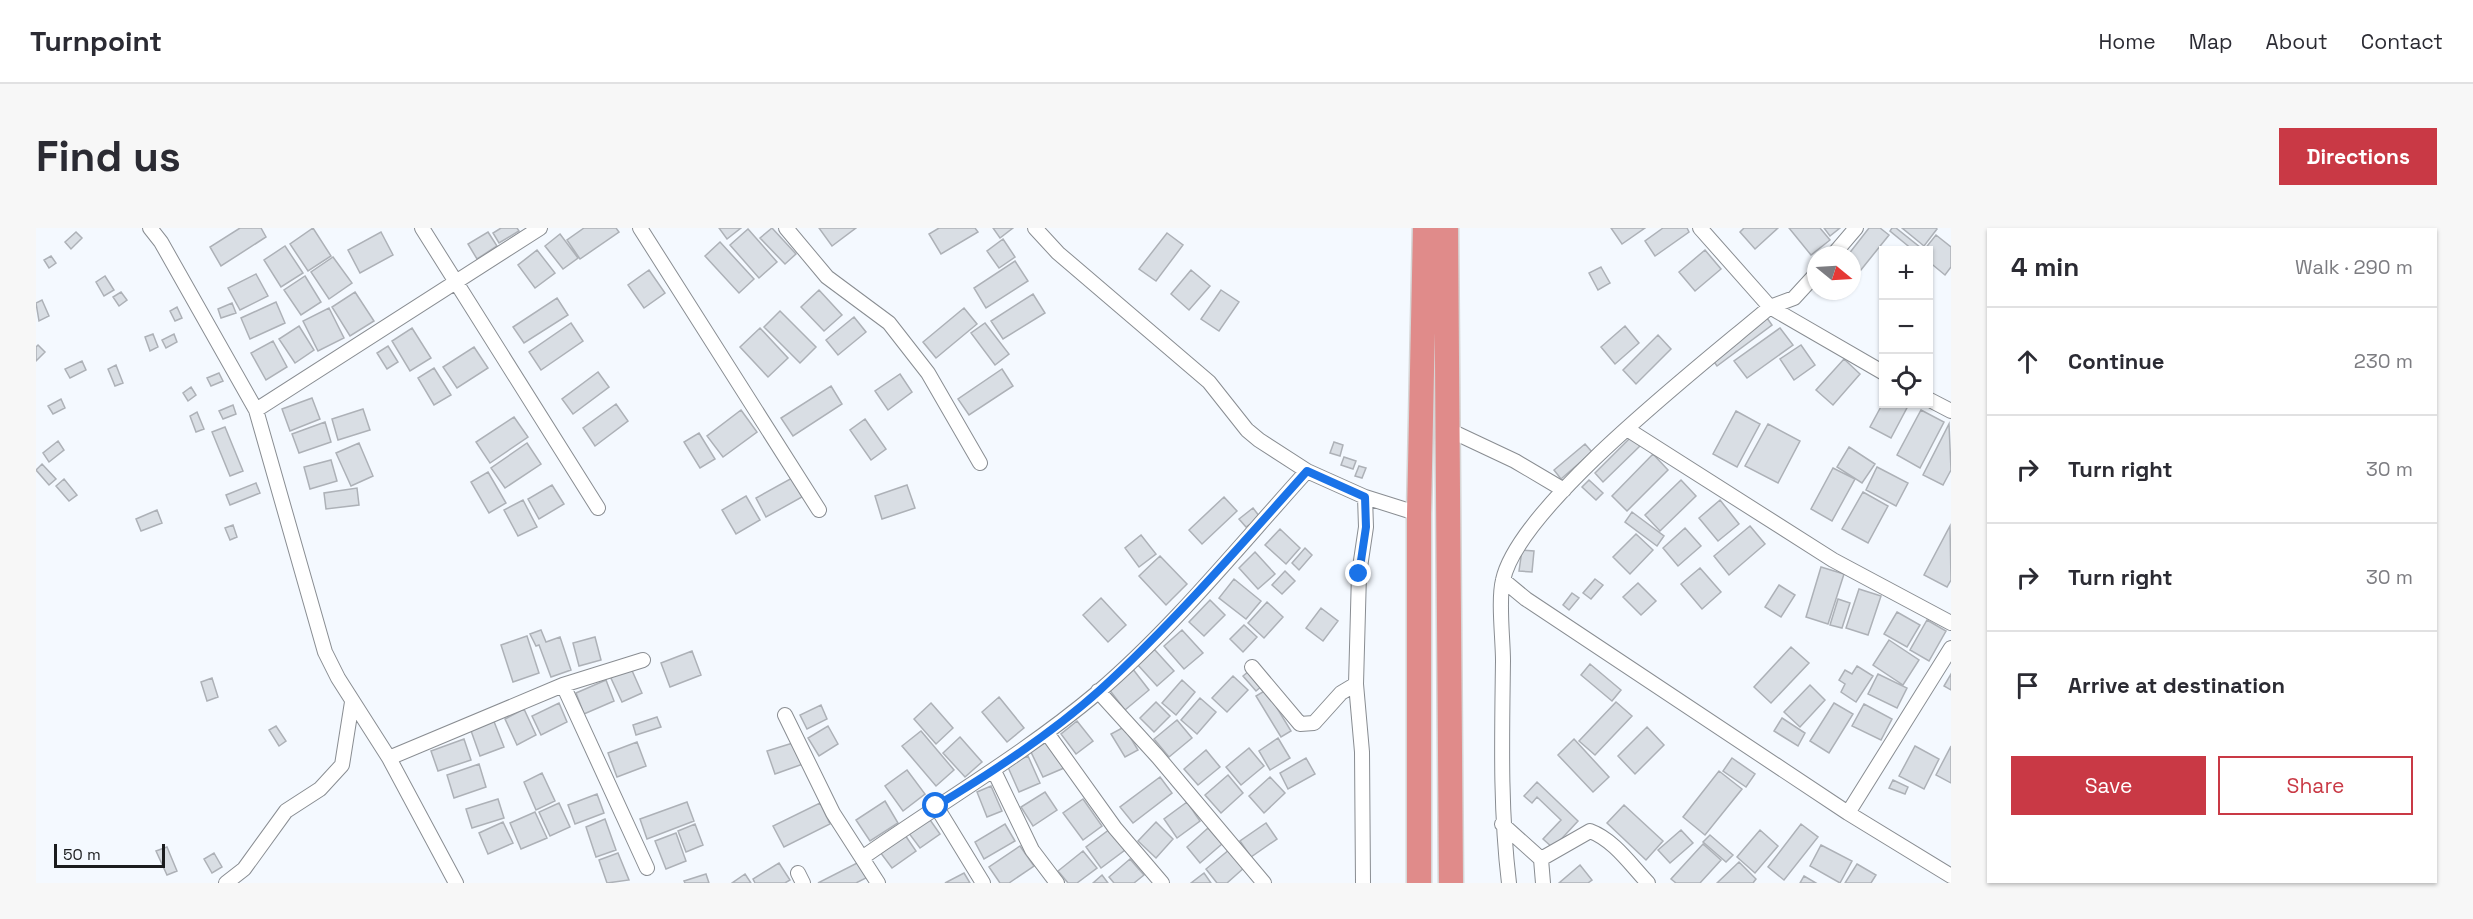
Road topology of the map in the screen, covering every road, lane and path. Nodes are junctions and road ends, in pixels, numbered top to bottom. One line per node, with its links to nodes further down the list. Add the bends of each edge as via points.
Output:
1 (150, 228): 17 (street)
2 (422, 228): 12 (street)
3 (540, 228): 12 (street)
4 (640, 228): 26 (street)
5 (786, 228): 21 (street, via 827,277 889,323 928,373)
6 (1425, 228): 27 (highway)
7 (1446, 228): 19 (highway)
8 (1700, 228): 14 (street)
9 (1856, 228): 11 (street)
10 (1044, 231): 22 (street, via 1209,382 1247,430)
11 (1841, 246)
12 (457, 283): 17 (street); 25 (street)
13 (1807, 284): 14 (street, via 1794,298)
14 (1770, 307): 15 (street); 20 (street)
15 (1879, 370)
16 (1933, 401): 18 (street)
17 (256, 410): 36 (street, via 325,652)
18 (1951, 411)
19 (1447, 429): 23 (street); 57 (highway)
20 (1627, 429): 23 (street); 29 (street, via 1833,560)
21 (980, 463)
22 (1307, 471): 24 (street); 35 (street, via 1176,616)
23 (1564, 489): 28 (street, via 1523,537)
24 (1365, 497): 27 (street); 33 (street)
25 (598, 508)
26 (819, 510)
27 (1419, 514): 56 (highway)
28 (1503, 580): 42 (street); 43 (street)
29 (1951, 623)
30 (1951, 648): 42 (street)
31 (643, 660): 34 (street)
32 (1252, 667): 33 (street, via 1300,724 1314,723 1341,693)
33 (1356, 684): 55 (street, via 1362,752)
34 (563, 685): 39 (street); 46 (street)
35 (1098, 691): 38 (street); 54 (street)
36 (352, 702): 39 (street); 48 (street, via 342,765 320,789 286,811 244,869)
37 (785, 715): 44 (street, via 833,813)
38 (1047, 732): 40 (street); 53 (street, via 1115,828)
39 (389, 758): 49 (street)
40 (994, 771): 41 (street); 52 (street, via 1032,850)
41 (936, 806): 44 (street); 51 (street)
42 (1848, 813): 47 (street)
43 (1502, 824): 45 (street); 58 (street)
44 (862, 858): 50 (street)
45 (1541, 859): 59 (street); 60 (street, via 1590,831 1602,835)
46 (647, 868)
47 (1951, 876)
48 (226, 883)
49 (456, 883)
50 (878, 883)
51 (983, 883)
52 (1057, 883)
53 (1162, 883)
54 (1264, 883)
55 (1363, 883)
56 (1419, 883)
57 (1451, 883)
58 (1509, 883)
59 (1543, 883)
60 (1648, 883)

